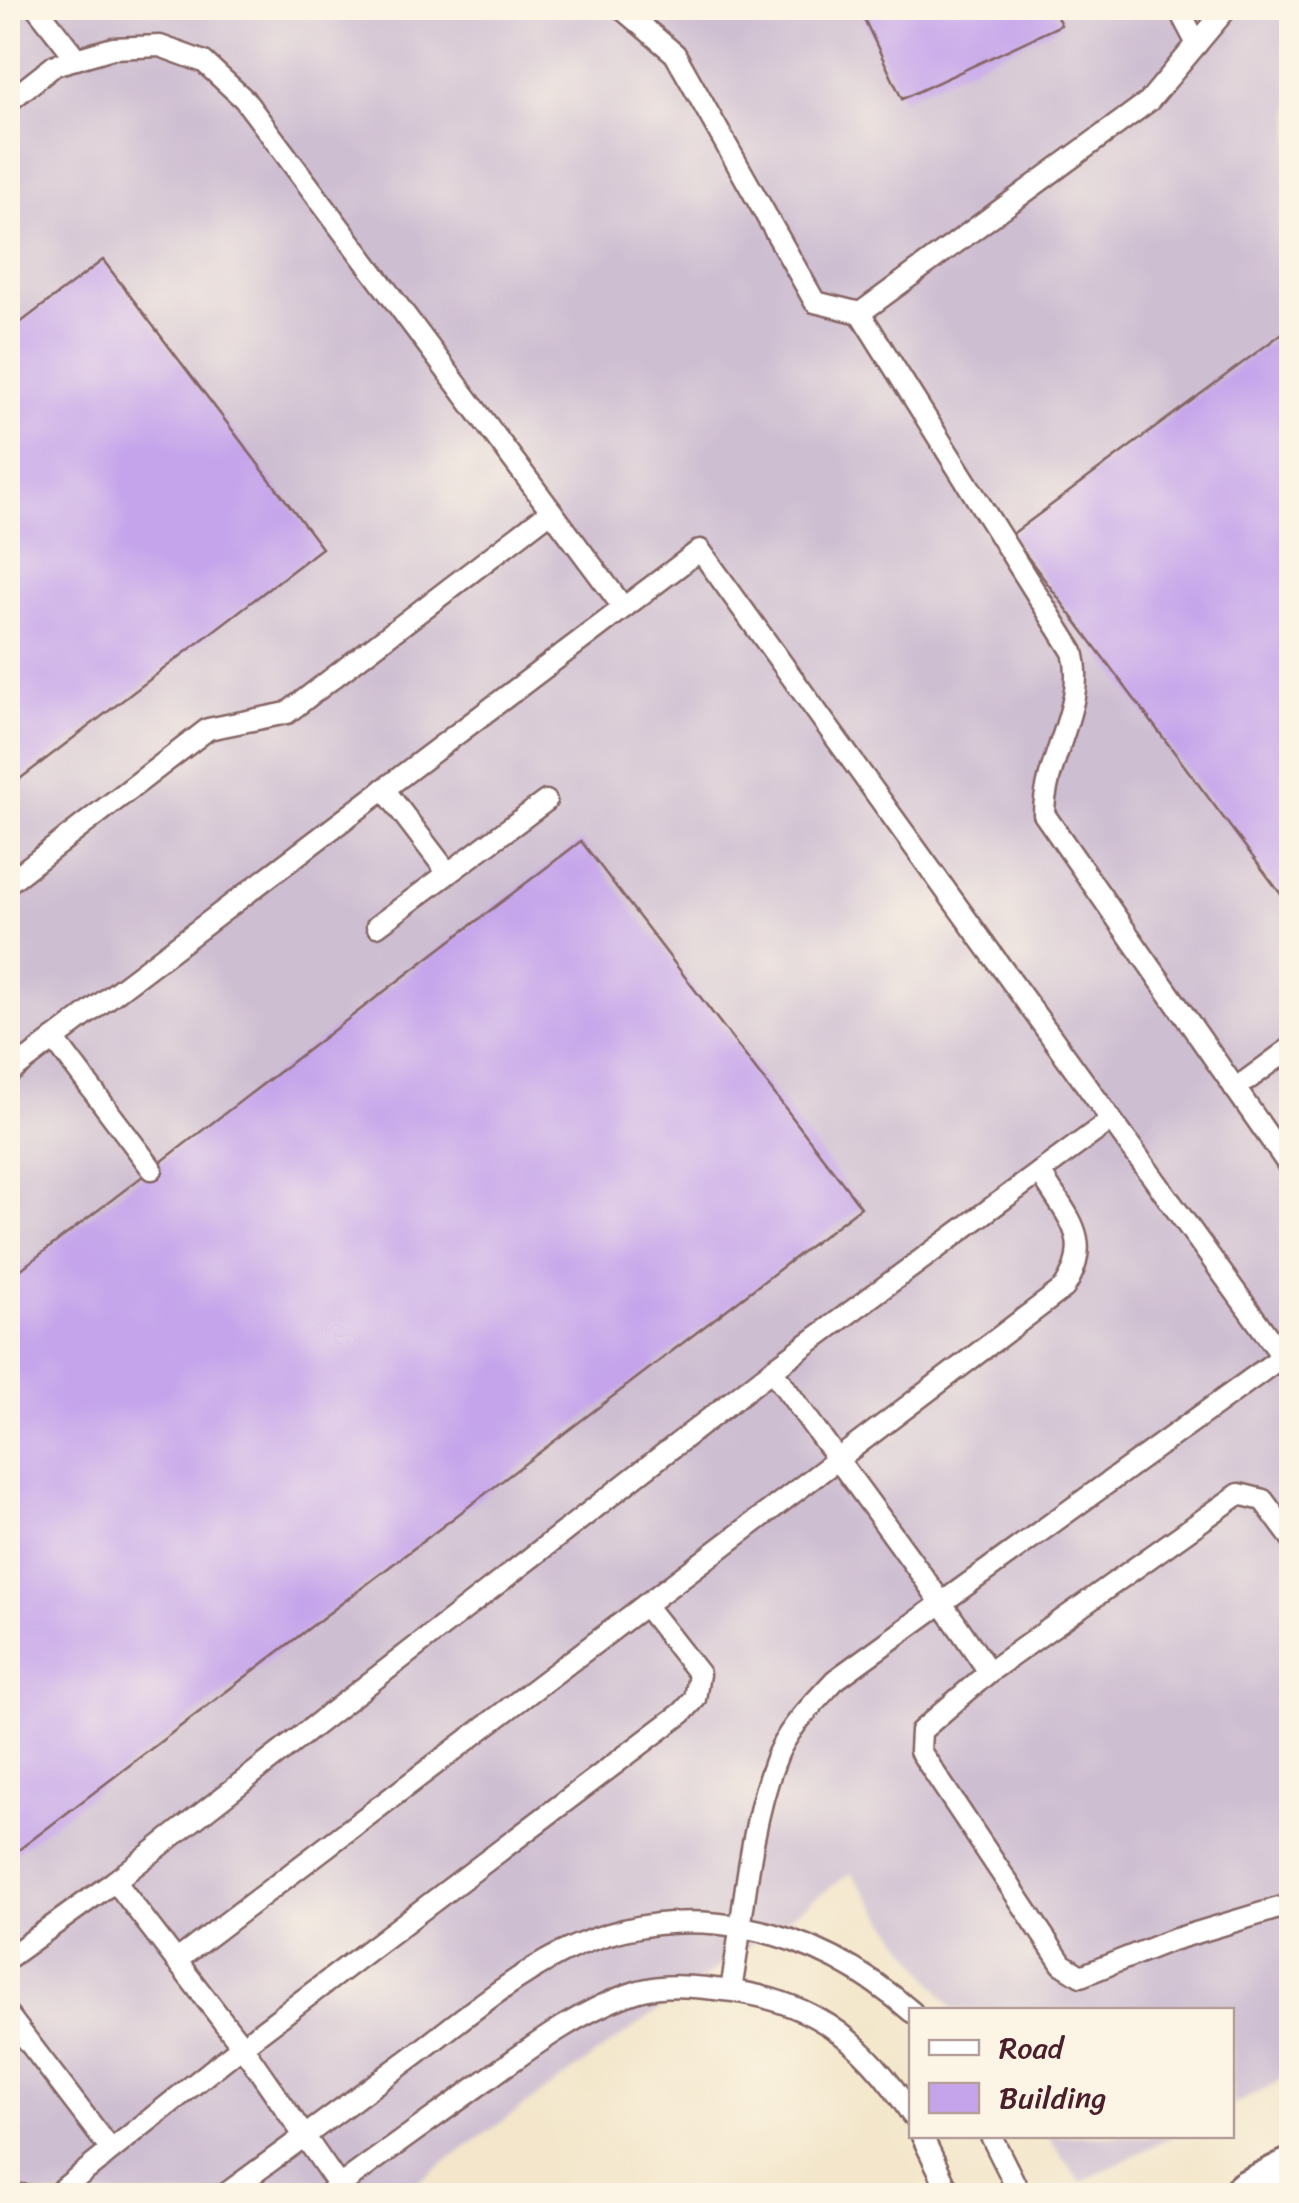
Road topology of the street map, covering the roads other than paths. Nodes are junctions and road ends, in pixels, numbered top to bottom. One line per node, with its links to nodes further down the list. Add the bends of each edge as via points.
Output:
1 (37, 8): 6 (lane)
2 (621, 8): 8 (lane, via 674,54 815,302)
3 (1178, 8): 5 (lane)
4 (1227, 8): 5 (lane)
5 (1197, 44): 8 (lane, via 1149,101)
6 (76, 59): 7 (lane, via 55,65); 9 (lane, via 113,48 160,46 204,62 244,99)
7 (8, 102)
8 (860, 313): 19 (lane, via 1073,652 1080,675 1044,789 1044,814)
9 (552, 511): 10 (lane); 14 (lane, via 288,713 208,729)
10 (623, 607): 11 (lane); 20 (lane, via 700,550)
11 (384, 789): 13 (lane); 16 (lane)
12 (546, 800): 13 (lane)
13 (448, 873): 15 (lane)
14 (8, 883)
15 (378, 926)
16 (54, 1039): 18 (lane); 21 (lane)
17 (1292, 1047): 19 (lane)
18 (8, 1074)
19 (1235, 1089): 22 (lane)
20 (1111, 1120): 23 (lane); 24 (lane)
21 (152, 1169)
22 (1292, 1170)
23 (1040, 1172): 25 (lane); 26 (lane, via 1081,1241 1079,1264 1064,1288)
24 (1288, 1359): 29 (lane)
25 (772, 1370): 26 (lane); 31 (lane)
26 (836, 1457): 28 (lane); 29 (lane)
27 (1292, 1539): 30 (lane, via 1263,1500 1240,1494)
28 (646, 1604): 35 (lane); 39 (lane, via 700,1674 695,1699)
29 (944, 1604): 30 (lane); 33 (lane, via 835,1680 775,1758)
30 (989, 1672): 32 (lane, via 921,1731 920,1751 1062,1964 1081,1976)
31 (115, 1882): 34 (lane); 35 (lane)
32 (1292, 1904)
33 (743, 1925): 36 (lane); 37 (lane, via 827,1951); 41 (lane, via 675,1924 562,1953)
34 (8, 1958)
35 (176, 1960): 39 (lane)
36 (731, 1990): 40 (lane, via 793,2004 832,2026 869,2055); 46 (lane, via 675,1985 600,2008 542,2040)
37 (909, 2009)
38 (8, 2015): 44 (lane)
39 (242, 2046): 41 (lane); 44 (lane)
40 (909, 2111)
41 (304, 2136): 46 (lane); 50 (lane)
42 (923, 2138): 51 (lane)
43 (992, 2138): 52 (lane)
44 (112, 2150): 49 (lane)
45 (1292, 2176): 53 (street)
46 (332, 2190)
47 (8, 2194): 48 (lane)
48 (28, 2196)
49 (54, 2196)
50 (222, 2196)
51 (951, 2196)
52 (1021, 2196)
53 (1250, 2196)

